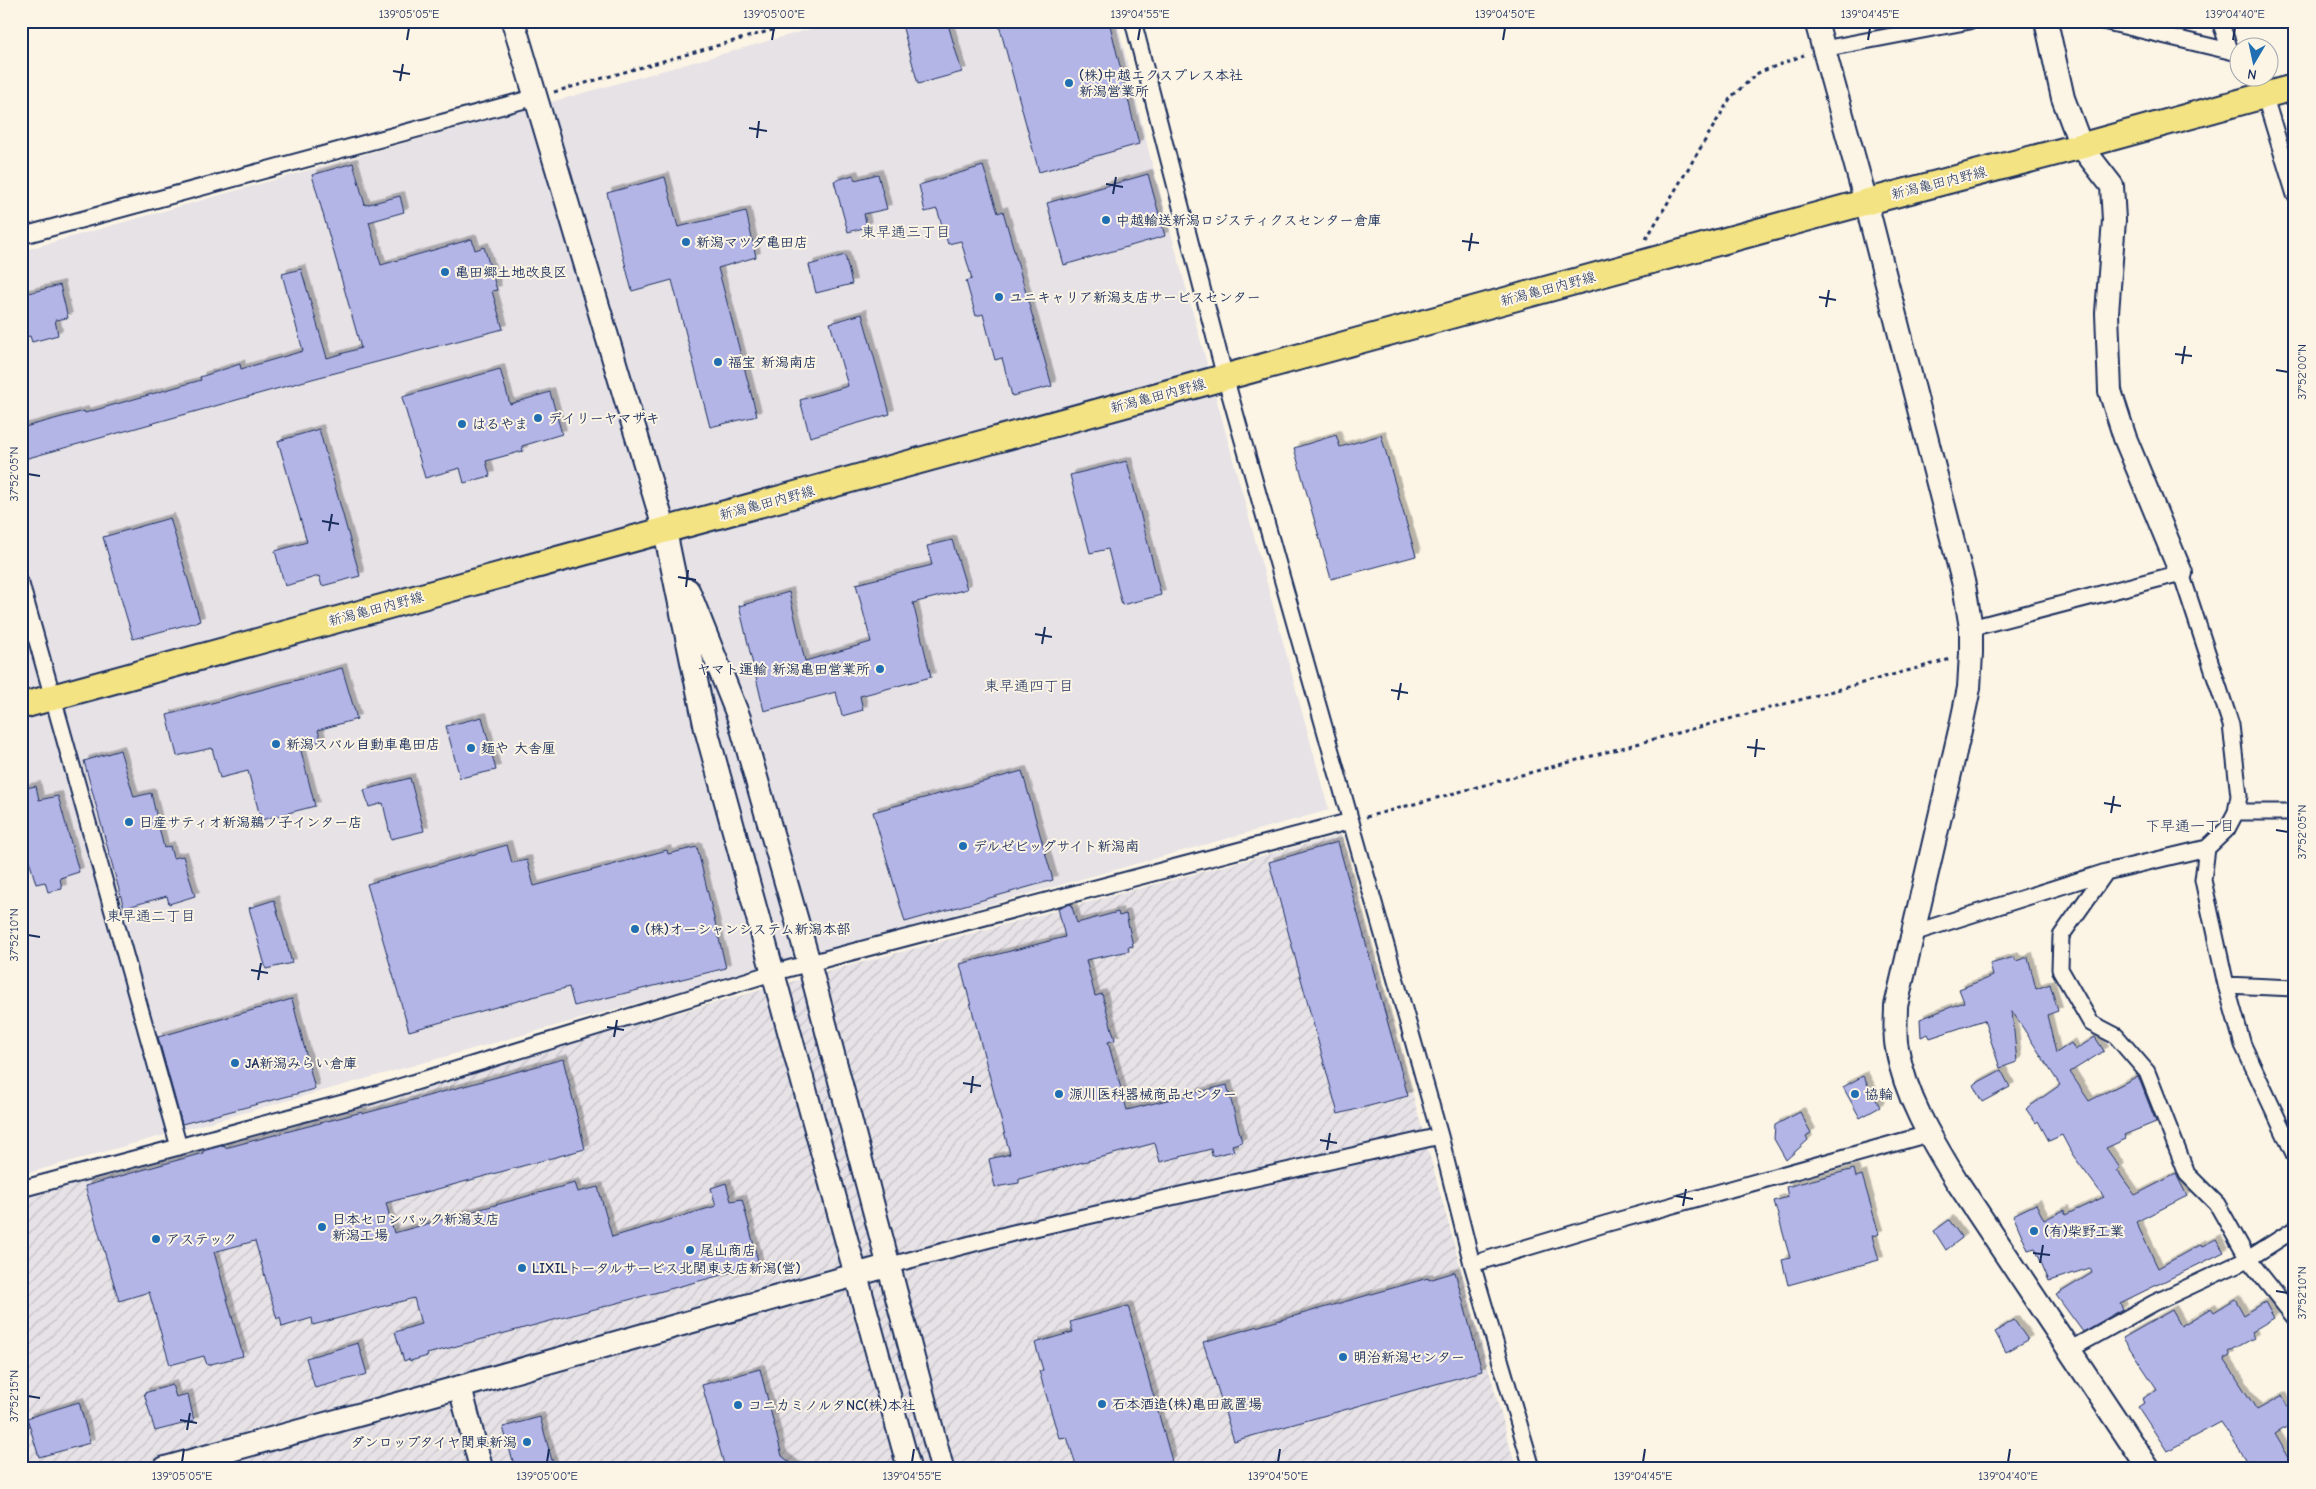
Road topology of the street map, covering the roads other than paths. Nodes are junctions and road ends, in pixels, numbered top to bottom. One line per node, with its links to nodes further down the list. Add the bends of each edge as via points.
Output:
1 (513, 21): 15 (street)
2 (1133, 21): 20 (street)
3 (1816, 21): 9 (street)
4 (1970, 21): 9 (street)
5 (2046, 21): 16 (street, via 2063,98)
6 (2104, 21): 10 (street)
7 (2220, 21): 8 (street)
8 (2228, 39)
9 (1824, 49): 18 (street)
10 (2228, 51)
11 (2278, 87): 12 (main road, 新潟亀田内野線)
12 (2295, 87)
13 (2258, 88): 16 (main road, 新潟亀田内野線)
14 (2261, 88): 17 (street)
15 (536, 97): 19 (street); 21 (street)
16 (2081, 146): 18 (main road, 新潟亀田内野線); 22 (street, via 2112,186 2114,220 2107,312 2110,391 2125,438)
17 (2295, 195)
18 (1866, 202): 20 (main road, 新潟亀田内野線); 24 (street, via 1964,585)
19 (21, 236)
20 (1225, 377): 21 (main road, 新潟亀田内野線); 29 (street)
21 (665, 531): 25 (main road, 新潟亀田内野線); 33 (street, via 739,718); 34 (street, via 706,729)
22 (2181, 573): 24 (street); 27 (street, via 2231,725 2238,796)
23 (21, 584): 25 (street)
24 (1971, 628): 32 (street, via 1968,688 1961,726)
25 (54, 697): 26 (main road, 新潟亀田内野線); 39 (street)
26 (21, 706)
27 (2236, 812): 28 (street); 30 (street, via 2227,829)
28 (2295, 812)
29 (1351, 822): 33 (street); 38 (street)
30 (2207, 848): 31 (street); 35 (street, via 2204,880)
31 (2106, 872): 32 (street); 43 (street, via 2061,936 2060,969 2091,1023 2116,1036 2147,1072 2187,1174 2216,1204)
32 (1913, 933): 37 (street, via 1896,1006 1896,1046 1904,1080)
33 (809, 963): 34 (street); 45 (street)
34 (772, 973): 39 (street, via 374,1095); 46 (street)
35 (2226, 985): 36 (street); 40 (street, via 2243,1045)
36 (2295, 988)
37 (1928, 1134): 44 (street); 48 (street)
38 (1440, 1136): 44 (street); 45 (street, via 1013,1233)
39 (179, 1147): 41 (street)
40 (2295, 1156)
41 (21, 1189)
42 (2295, 1229): 43 (street)
43 (2248, 1259): 47 (street); 48 (street, via 2154,1303)
44 (1472, 1264): 54 (street)
45 (887, 1266): 46 (street); 53 (street)
46 (854, 1274): 49 (street); 52 (street)
47 (2295, 1318)
48 (2069, 1350): 55 (street)
49 (460, 1387): 50 (street); 51 (street)
50 (165, 1468)
51 (481, 1468)
52 (909, 1468)
53 (942, 1468)
54 (1532, 1468)
55 (2148, 1468)

